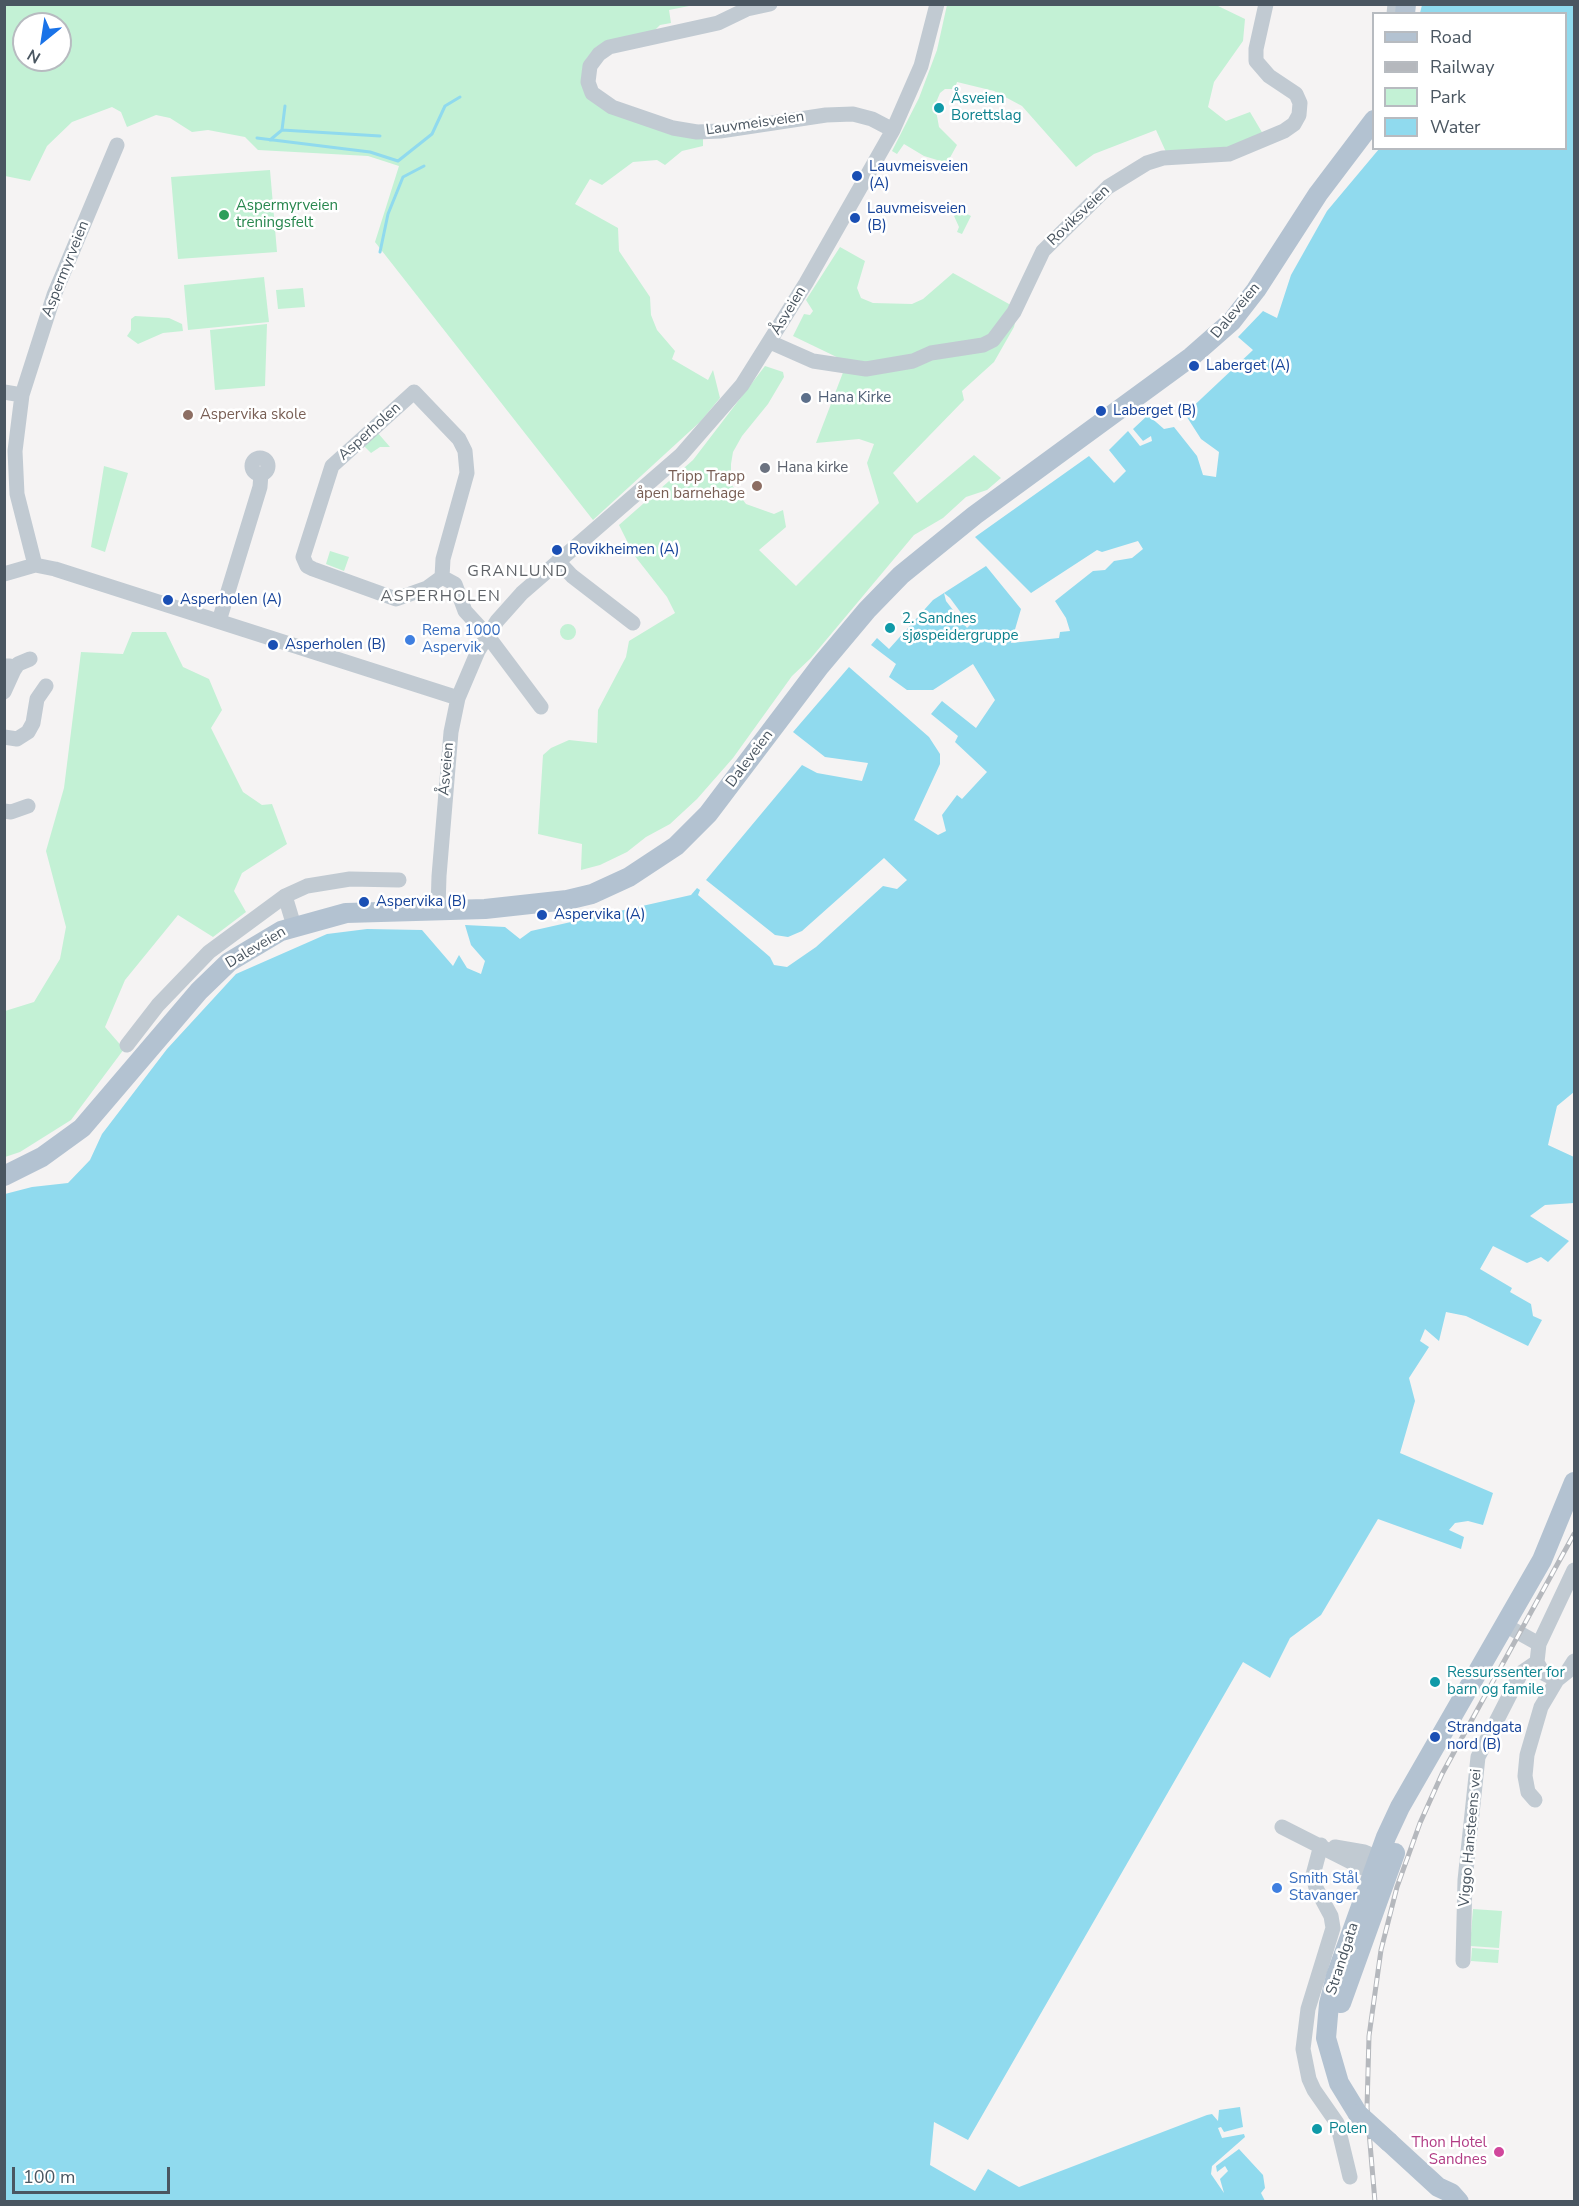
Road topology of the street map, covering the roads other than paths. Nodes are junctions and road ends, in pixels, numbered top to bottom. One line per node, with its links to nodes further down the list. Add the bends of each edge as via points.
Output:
1 (770, 4): 5 (street, Lauvmeisveien, via 747,9 718,23 609,47 590,66 588,82 592,93 612,107 697,132 853,114)
2 (937, 4): 5 (street, Åsveien, via 921,66)
3 (1266, 4): 7 (street, Roviksveien, via 1256,61 1269,76 1296,94 1299,109 1294,124 1229,154 1163,158 1147,163 1108,187 1043,251 1014,312 993,340 931,353 913,362 866,369 813,361)
4 (1372, 123): 29 (main road, Daleveien, via 1227,326 1191,357 956,529 901,575 820,666 720,799 676,846 628,878 592,894 513,908)
5 (893, 130): 7 (street, Åsveien)
6 (117, 145): 9 (street, Aspermyrveien, via 54,295)
7 (770, 342): 11 (street, Åsveien, via 742,385 694,442)
8 (4, 392): 9 (street)
9 (21, 395): 12 (street, Aspermyrveien, via 15,451 17,494)
10 (261, 474): 15 (street)
11 (558, 561): 16 (street); 17 (street, Åsveien, via 510,606)
12 (35, 565): 13 (street); 15 (street)
13 (4, 574)
14 (442, 577): 14 (street, Asperholen, via 427,588 396,598 313,570 304,562 333,466 414,392 459,440 465,452 466,480 443,559); 17 (street, via 455,584 465,611)
15 (219, 621): 22 (street)
16 (633, 623)
17 (487, 635): 22 (street, Åsveien); 23 (street)
18 (30, 659): 19 (street)
19 (9, 668): 21 (street)
20 (46, 686): 24 (street, via 37,699 28,732 17,739)
21 (4, 692)
22 (458, 698): 29 (street, Åsveien, via 447,767)
23 (541, 707)
24 (4, 737)
25 (27, 806): 26 (street)
26 (4, 811)
27 (399, 880): 28 (street, Daleveien, via 350,879 307,886)
28 (285, 896): 30 (street); 31 (street, Daleveien, via 209,952 158,1005)
29 (438, 909): 30 (main road, Daleveien, via 346,913)
30 (294, 926): 32 (main road, Daleveien, via 229,962 172,1020 82,1128 42,1157)
31 (127, 1045)
32 (4, 1176)
33 (1575, 1482): 35 (main road, Strandgata, via 1555,1534)
34 (1575, 1570): 36 (street)
35 (1505, 1625): 36 (street); 43 (main road, Strandgata, via 1407,1793)
36 (1539, 1644): 38 (street)
37 (1575, 1661): 39 (street)
38 (1537, 1662): 39 (street, via 1543,1673); 44 (street, Viggo Hansteens vei, via 1521,1672 1478,1757 1465,1880)
39 (1557, 1680): 40 (street, via 1541,1707 1527,1755 1525,1776 1528,1792)
40 (1535, 1800)
41 (1282, 1827): 42 (street)
42 (1321, 1845): 43 (street, via 1364,1852); 45 (street, via 1313,1875 1333,1928 1308,2009 1304,2049 1311,2085 1337,2123)
43 (1380, 1867): 46 (main road, Strandgata, bridge, via 1333,1987 1326,2028 1330,2052 1338,2083 1358,2114)
44 (1462, 1961)
45 (1350, 2177)
46 (1441, 2194): 47 (main road, Strandgata, via 1451,2193)
47 (1459, 2202)

